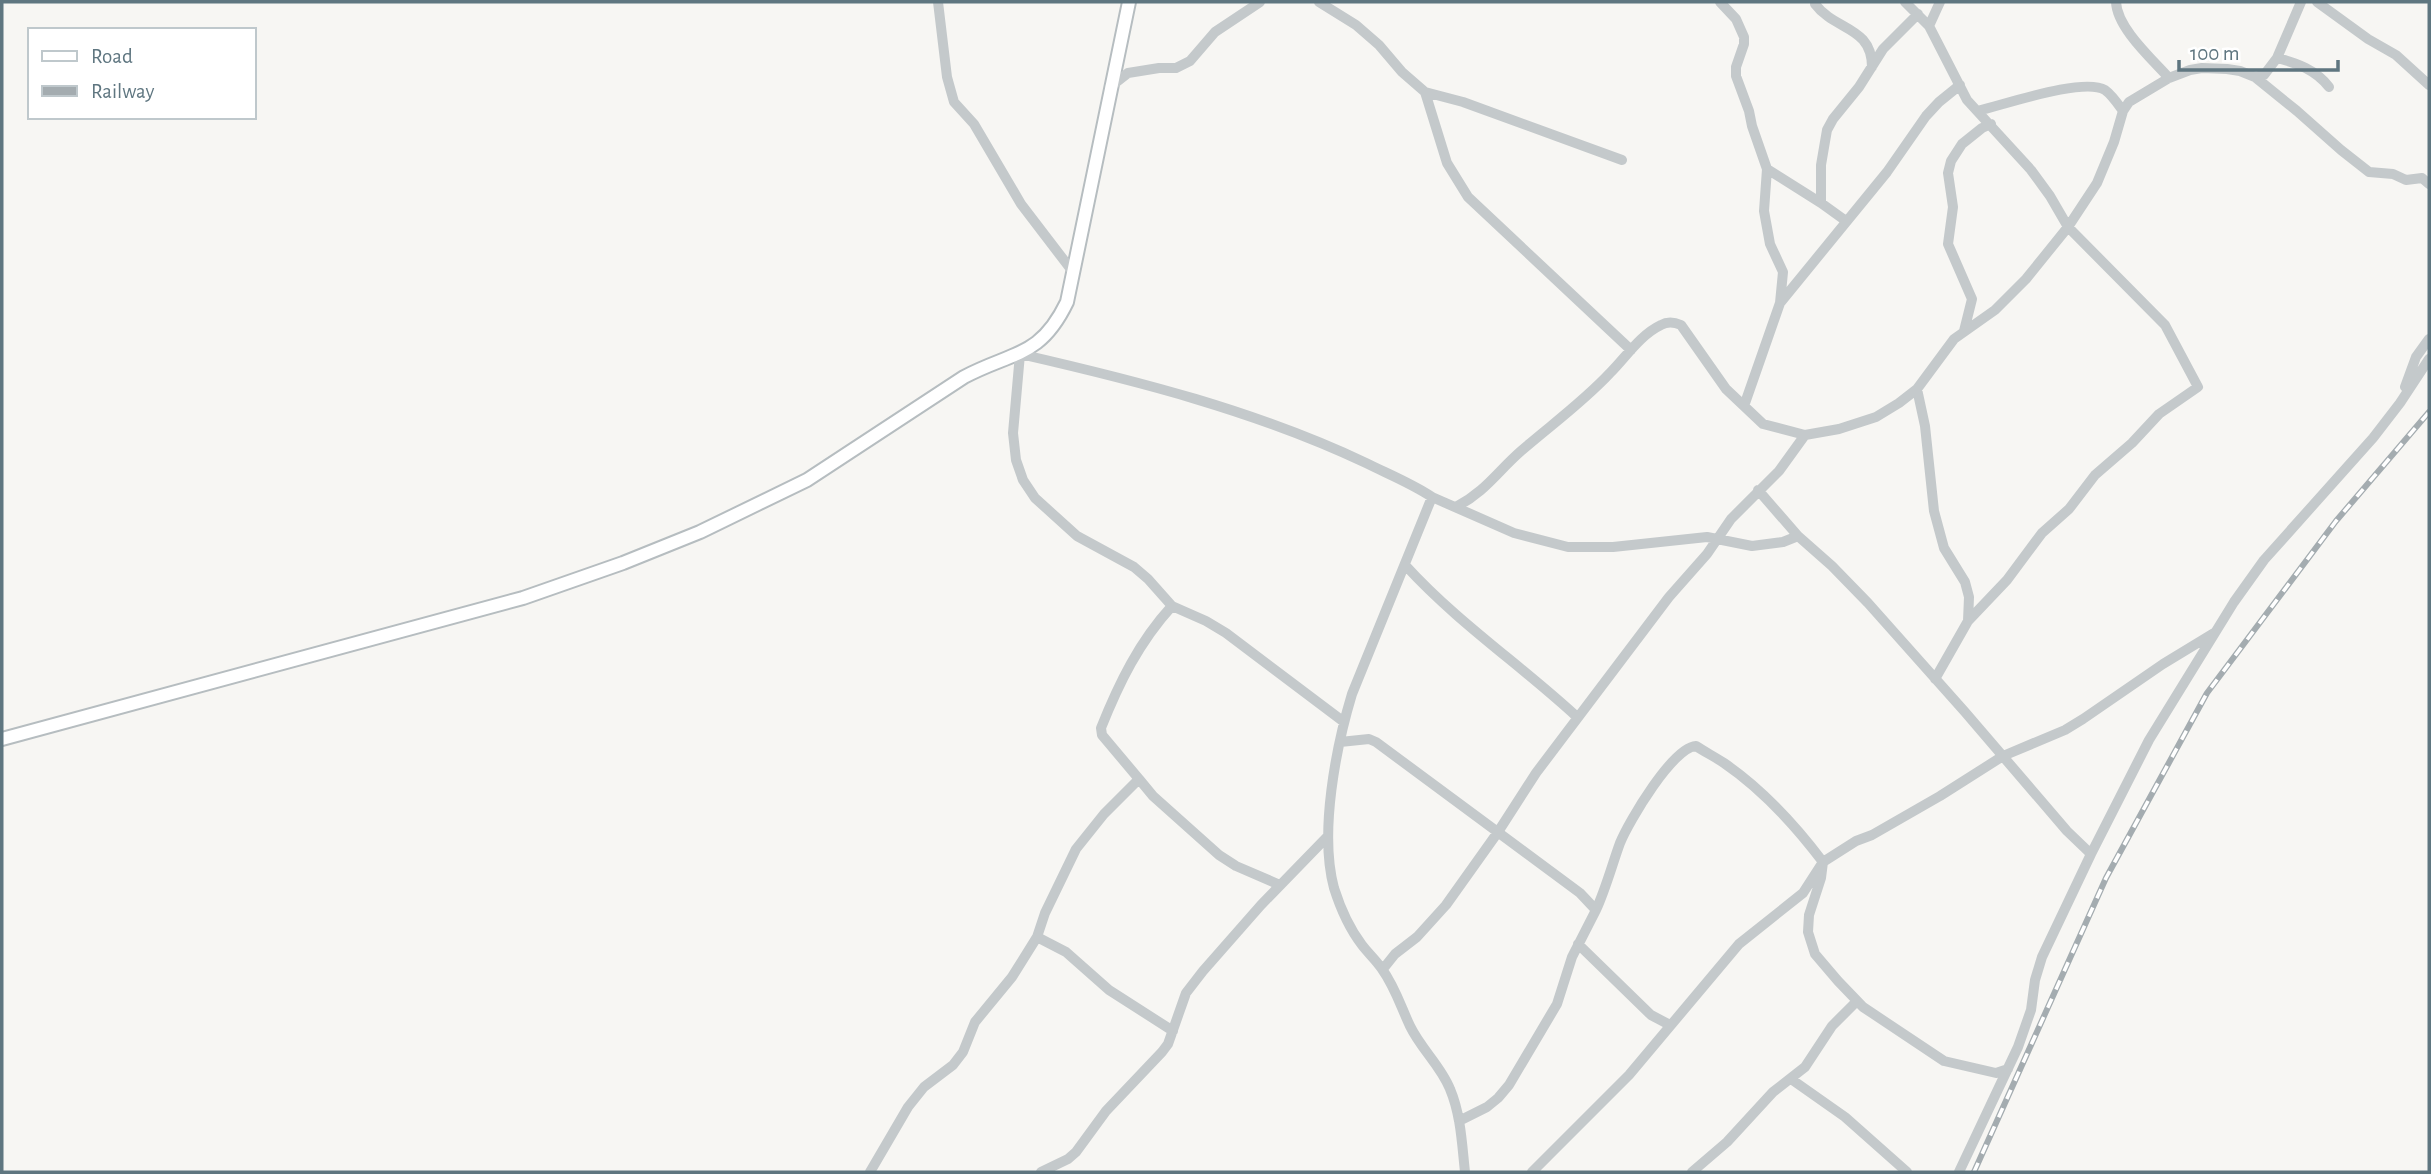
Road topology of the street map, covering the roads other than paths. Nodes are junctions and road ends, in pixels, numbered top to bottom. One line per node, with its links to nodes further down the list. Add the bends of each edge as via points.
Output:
1 (938, 2): 32 (street, via 954,102 974,124 1021,204)
2 (1129, 2): 21 (street)
3 (1259, 2): 21 (street, via 1214,32 1190,61 1177,68 1128,73)
4 (1319, 2): 22 (street, via 1356,25)
5 (1720, 2): 27 (street, via 1736,19 1744,37 1735,76)
6 (1905, 2): 12 (street)
7 (1940, 2): 13 (street)
8 (2116, 2): 17 (street, via 2129,30)
9 (2301, 2): 14 (street)
10 (2317, 2): 19 (street, via 2396,55)
11 (1816, 3): 15 (street, via 1821,12 1867,44)
12 (1918, 14): 13 (street); 15 (street)
13 (1929, 26): 18 (street)
14 (2277, 58): 16 (street, via 2268,72); 20 (street, via 2308,69)
15 (1872, 67): 29 (street, via 1827,130)
16 (2255, 77): 17 (street, via 2202,68); 28 (street, via 2370,172 2424,179)
17 (2169, 78): 24 (street, via 2142,93)
18 (1960, 85): 23 (street); 30 (street, via 1926,116)
19 (2429, 85)
20 (2329, 87)
21 (1110, 88): 32 (street)
22 (1425, 92): 26 (street); 36 (street, via 1447,163 1468,197)
23 (1977, 111): 24 (street, via 2070,88 2094,87 2104,90); 25 (street)
24 (2123, 111): 31 (street, via 2097,183)
25 (1991, 124): 31 (street, via 2032,170); 34 (street, via 1962,144 1948,173 1953,207 1948,244 1972,299)
26 (1622, 160)
27 (1767, 169): 29 (street); 33 (street, via 1764,211 1770,244 1783,272)
28 (2429, 184)
29 (1821, 203): 30 (street)
30 (1846, 221): 33 (street)
31 (2068, 227): 34 (street, via 1995,310); 50 (street, via 2165,326 2198,387 2159,414 2095,475)
32 (1073, 272): 37 (street, via 1057,323 1046,337)
33 (1780, 303): 41 (street)
34 (1964, 331): 39 (street)
35 (2429, 340): 40 (street, via 2416,357)
36 (1630, 350): 41 (street, via 1660,325 1681,325 1726,389); 45 (street, via 1583,400 1475,497)
37 (1020, 354): 44 (street, via 1137,381 1234,411 1340,451); 49 (street, via 1013,433 1023,480 1035,498 1077,536 1134,566); 55 (street, via 964,377 807,481 623,563 523,598)
38 (2429, 359): 40 (street)
39 (1917, 389): 42 (street, via 1876,417); 50 (street, via 1934,511 1944,548 1965,582)
40 (2403, 397): 51 (street, via 2373,438 2264,560)
41 (1744, 406): 42 (street, via 1763,424)
42 (1805, 435): 43 (street, via 1779,471)
43 (1758, 490): 46 (street); 47 (street)
44 (1432, 497): 45 (street); 48 (street)
45 (1456, 507): 47 (street, via 1514,533 1568,547)
46 (1798, 536): 47 (street, via 1752,546); 52 (street, via 1868,603)
47 (1718, 539): 53 (street)
48 (1406, 566): 53 (street); 54 (street, via 1361,669)
49 (1172, 606): 54 (street, via 1226,633); 58 (street, via 1128,666 1101,728)
50 (1968, 621): 52 (street)
51 (2214, 632): 57 (street, via 2065,730); 61 (street, via 2150,740)
52 (1935, 679): 57 (street)
53 (1577, 718): 59 (street)
54 (1344, 722): 56 (street)
55 (2, 739)
56 (1340, 742): 59 (street, via 1376,742); 60 (street)
57 (2003, 756): 61 (street); 62 (street)
58 (1139, 779): 63 (street, via 1219,855); 65 (street, via 1076,849)
59 (1498, 832): 64 (street); 67 (street, via 1430,924)
60 (1328, 836): 63 (street); 67 (street, via 1333,886 1340,904 1361,944)
61 (2091, 854): 71 (street, via 2042,957 2028,1018)
62 (1823, 862): 64 (street, via 1772,804 1724,763 1691,746 1663,773 1632,819); 68 (street, via 1809,915 1810,939 1815,954); 69 (street, via 1803,893 1739,944)
63 (1280, 885): 70 (street, via 1194,982)
64 (1596, 910): 66 (street)
65 (1037, 937): 70 (street, via 1066,952 1109,990); 74 (street, via 975,1022 963,1052 915,1098)
66 (1578, 944): 69 (street, via 1651,1015); 73 (street, via 1557,1004 1509,1085 1487,1107)
67 (1382, 969): 73 (street, via 1419,1042 1450,1088)
68 (1856, 1002): 71 (street, via 1944,1061 1996,1073); 72 (street)
69 (1670, 1025): 77 (street, via 1601,1104)
70 (1173, 1031): 75 (street, via 1162,1052 1106,1111 1076,1152)
71 (2008, 1069): 80 (street)
72 (1791, 1079): 78 (street); 79 (street, via 1845,1117)
73 (1459, 1121): 76 (street)
74 (870, 1172)
75 (1041, 1172)
76 (1465, 1172)
77 (1532, 1172)
78 (1692, 1172)
79 (1907, 1172)
80 (1959, 1172)

